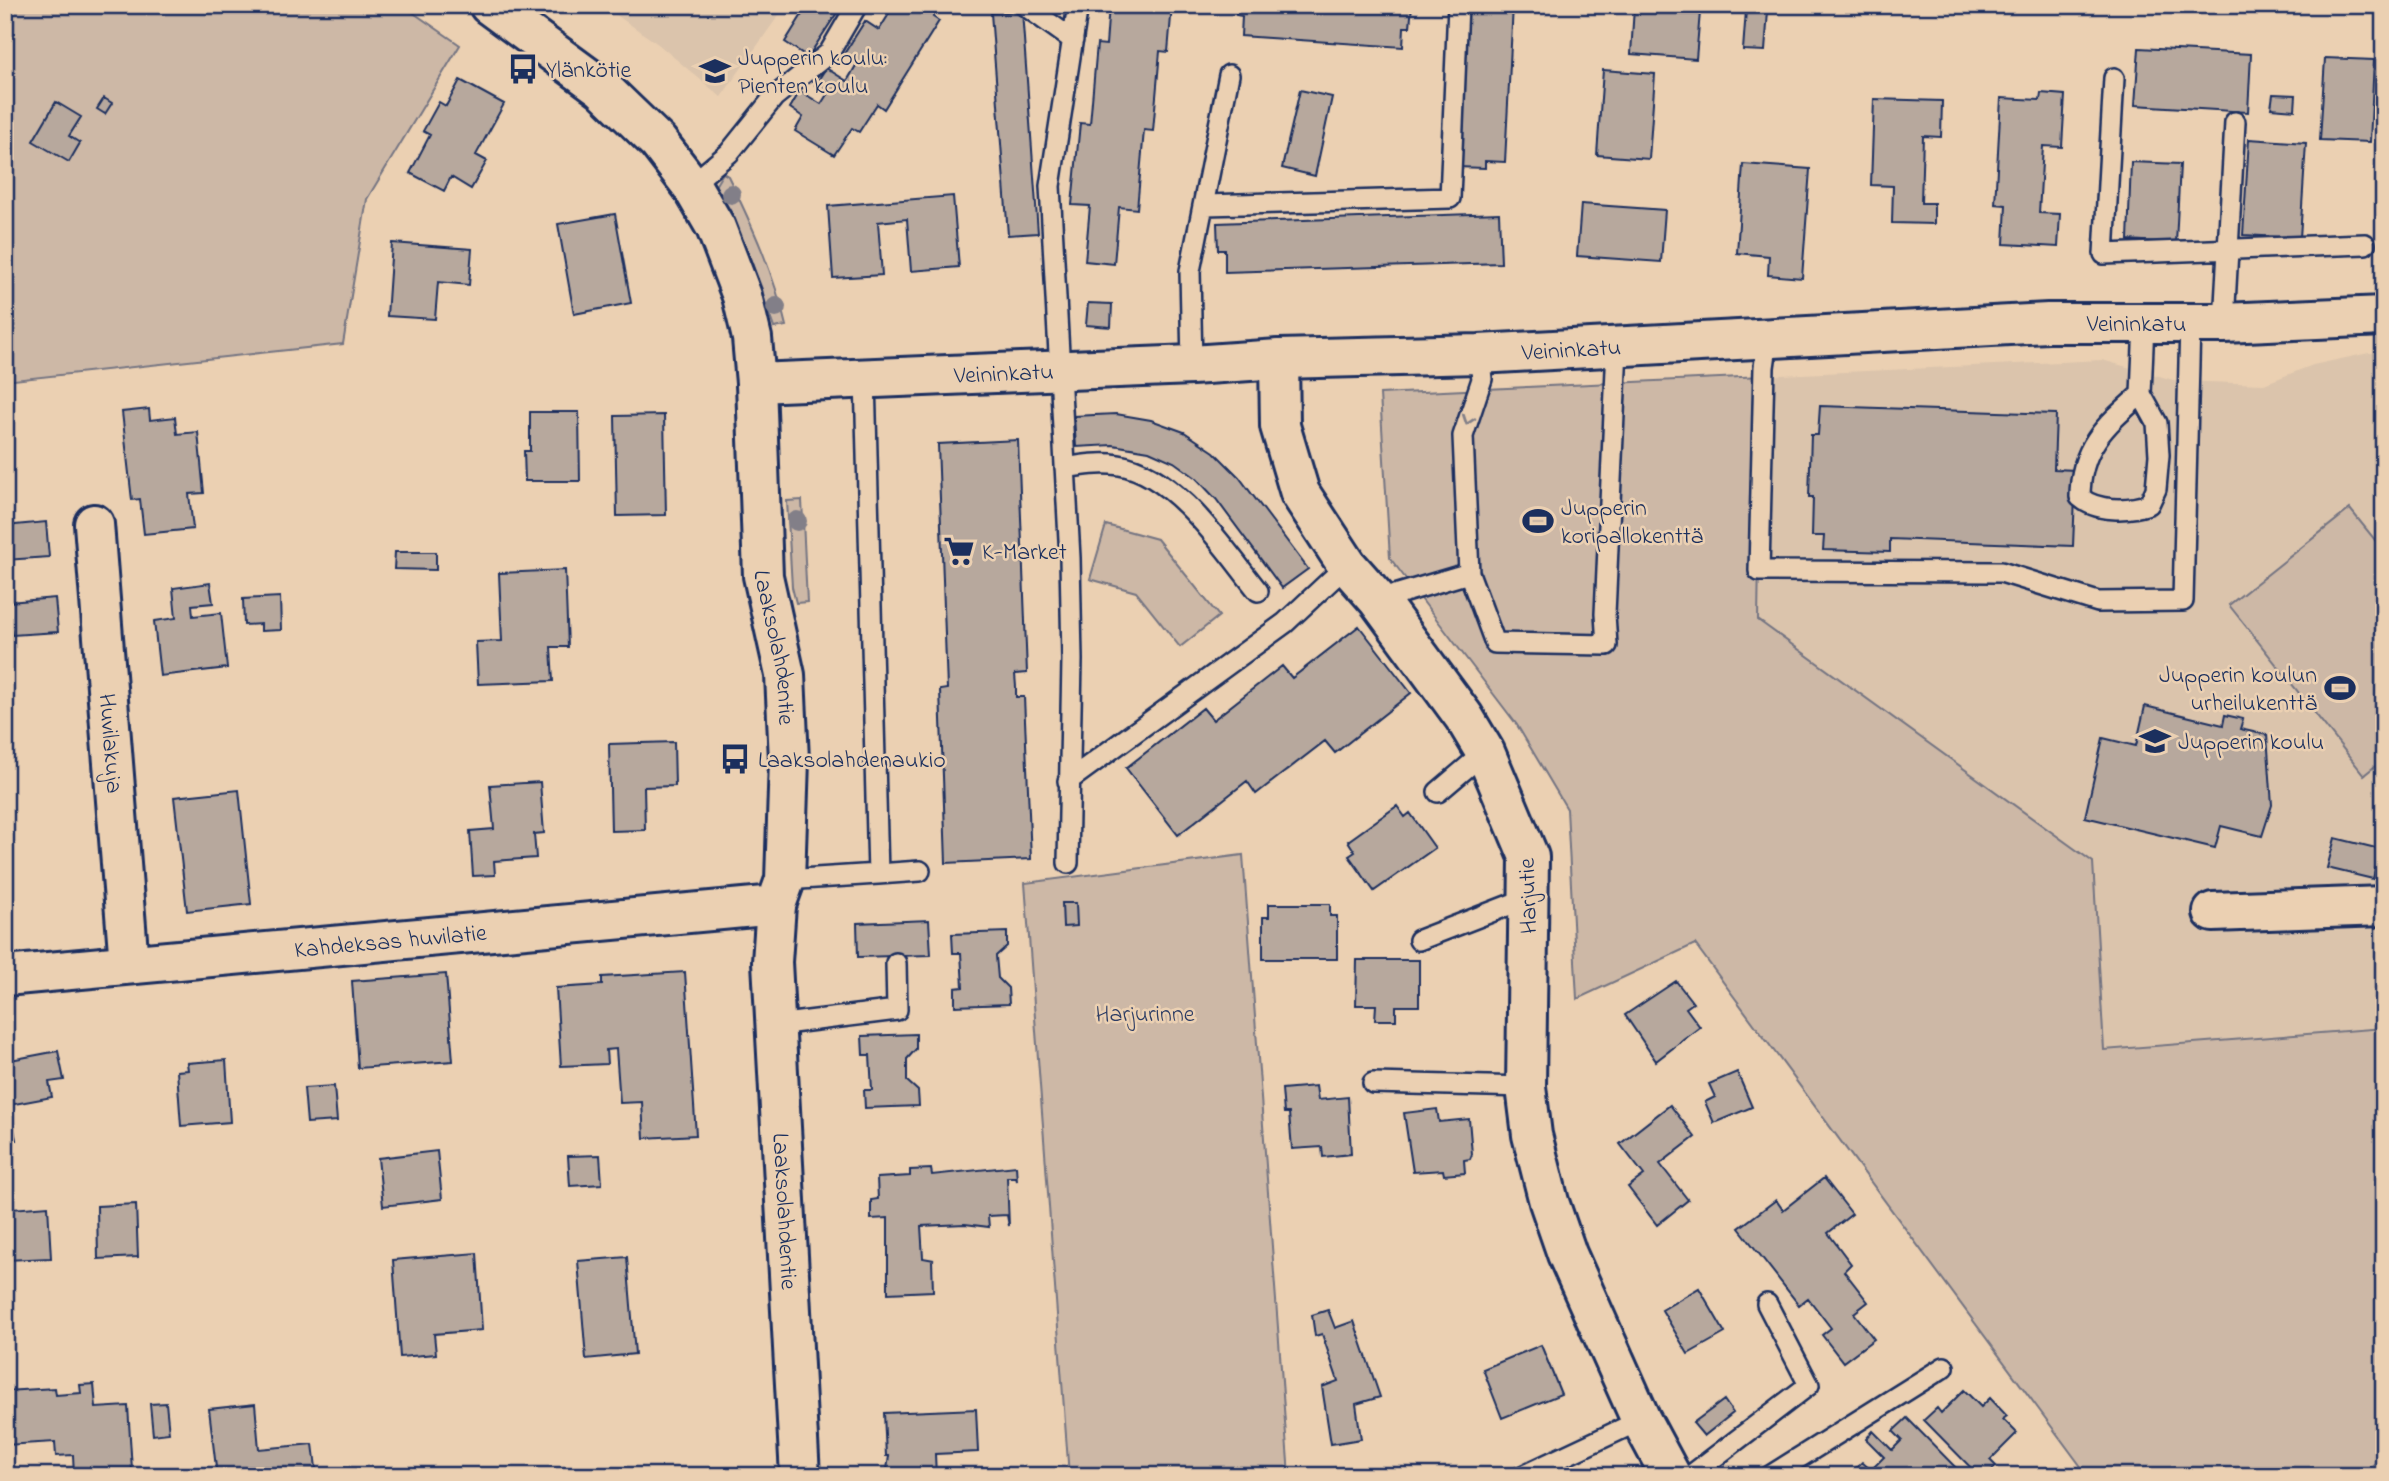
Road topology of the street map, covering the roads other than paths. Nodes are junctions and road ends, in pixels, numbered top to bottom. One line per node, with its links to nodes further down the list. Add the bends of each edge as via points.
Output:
1 (489, 5): 10 (street, Laaksolahdentie, via 602,88 657,142)
2 (857, 5): 10 (lane, via 829,53 774,97 729,153)
3 (1024, 5): 6 (lane)
4 (1078, 5): 6 (lane)
5 (1458, 5): 11 (lane, via 1450,198)
6 (1073, 40): 22 (lane, via 1050,187)
7 (1230, 75): 11 (lane)
8 (2114, 78): 13 (lane, via 2104,254)
9 (2235, 122): 13 (lane)
10 (691, 185): 24 (street, Laaksolahdentie, via 716,228 742,296)
11 (1206, 205): 21 (lane, via 1190,271)
12 (2365, 244): 13 (lane)
13 (2228, 250): 16 (lane)
14 (2384, 316): 16 (street, Veininkatu)
15 (2144, 323): 16 (street, Veininkatu); 17 (street, Veininkatu, via 2048,323); 25 (lane)
16 (2207, 323): 17 (lane, via 2183,601 2098,601 2001,572 1759,571)
17 (1768, 339): 18 (street, Veininkatu)
18 (1617, 347): 19 (street, Veininkatu); 29 (lane, via 1607,645 1495,643)
19 (1479, 354): 20 (street, Veininkatu); 29 (lane, one-way to 29, via 1482,379 1463,436)
20 (1279, 359): 21 (street, Veininkatu); 28 (street, Harjutie, via 1280,426 1300,493)
21 (1192, 365): 22 (street, Veininkatu)
22 (1062, 370): 23 (street, Veininkatu); 26 (lane)
23 (865, 378): 24 (street, Veininkatu); 37 (lane)
24 (756, 383): 38 (street, Laaksolahdentie, via 763,576 785,675 789,809)
25 (2141, 394): 25 (lane, via 2157,423 2156,489 2149,503 2136,509 2089,506 2080,498 2080,472 2088,450)
26 (1065, 468): 30 (lane, via 1122,465 1158,482 1184,503); 33 (lane, via 1072,660)
27 (94, 524): 44 (street, Huvilakuja)
28 (1347, 565): 31 (street, Harjutie); 33 (lane, via 1278,628)
29 (1469, 573): 31 (lane)
30 (1258, 591)
31 (1378, 600): 32 (street, Harjutie)
32 (1485, 752): 34 (lane); 39 (street, Harjutie, via 1529,857)
33 (1068, 781): 35 (lane)
34 (1438, 792)
35 (1068, 863)
36 (920, 871): 37 (lane)
37 (878, 874): 38 (lane)
38 (780, 893): 44 (street, Kahdeksas huvilatie); 46 (street, Laaksolahdentie, via 772,962)
39 (1530, 897): 42 (lane); 48 (street, Harjutie)
40 (2384, 906): 41 (street)
41 (2213, 912)
42 (1419, 940)
43 (896, 963): 46 (lane, via 897,1010)
44 (129, 964): 45 (street, Kahdeksas huvilatie)
45 (5, 976)
46 (776, 1025): 52 (street, Laaksolahdentie)
47 (1373, 1083): 48 (lane)
48 (1526, 1087): 51 (street, Harjutie, via 1532,1135 1549,1202 1567,1254)
49 (1767, 1304): 55 (lane, via 1809,1385)
50 (1944, 1367): 56 (lane)
51 (1641, 1420): 53 (lane); 54 (street, Harjutie)
52 (800, 1476)
53 (1522, 1476)
54 (1671, 1476)
55 (1690, 1476)
56 (1770, 1476)

